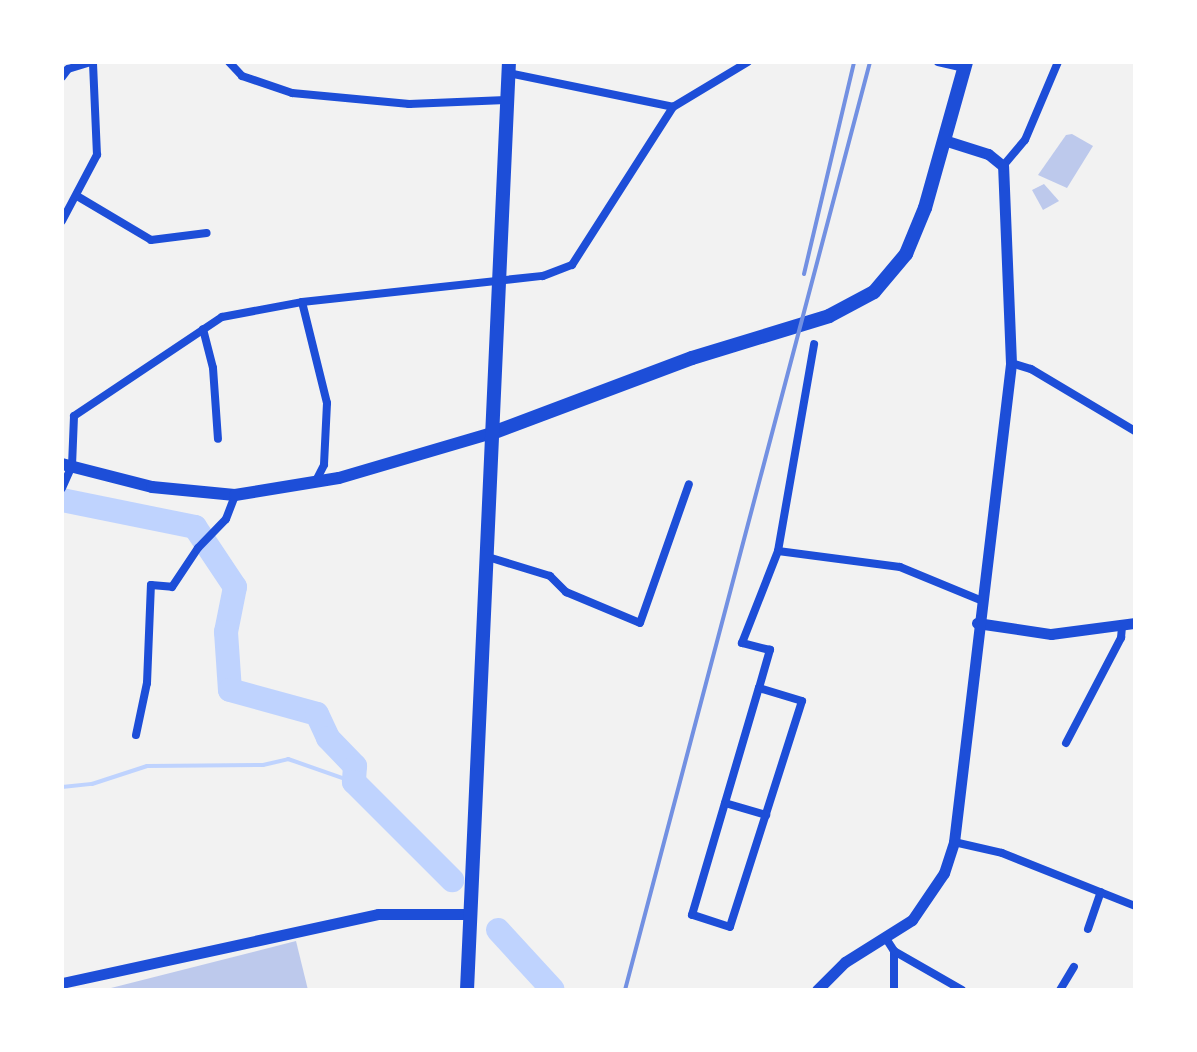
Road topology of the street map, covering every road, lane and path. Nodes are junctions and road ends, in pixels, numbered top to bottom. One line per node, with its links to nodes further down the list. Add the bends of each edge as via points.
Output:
1 (92, 62): 9 (street, via 68,69); 14 (street, via 97,155)
2 (229, 62): 10 (street, via 242,76 292,93 409,104)
3 (748, 62): 7 (street)
4 (938, 62): 6 (street)
5 (1058, 62): 13 (street, via 1025,140)
6 (965, 65): 12 (highway)
7 (729, 67): 11 (street)
8 (509, 68): 10 (highway); 11 (street)
9 (62, 77)
10 (506, 100): 17 (highway)
11 (673, 107): 17 (street, via 572,265 543,276)
12 (947, 141): 13 (street, via 988,154); 25 (highway, via 925,208 891,277 829,316 758,336)
13 (1003, 166): 21 (street)
14 (77, 196): 15 (street); 16 (street, via 151,240)
15 (62, 221)
16 (207, 233)
17 (499, 280): 18 (street); 25 (highway)
18 (302, 302): 19 (street, via 222,317); 28 (street, via 327,403 324,465)
19 (203, 329): 22 (street); 26 (street, via 213,368)
20 (814, 344): 32 (street)
21 (1011, 363): 24 (street, via 1031,369); 34 (street)
22 (74, 416): 23 (street); 27 (street)
23 (62, 418)
24 (1135, 431)
25 (495, 432): 28 (main road); 33 (highway)
26 (218, 439)
27 (67, 465): 30 (street); 31 (main road, via 152,487)
28 (315, 483): 31 (main road)
29 (689, 484): 33 (street, via 640,623 566,592 550,576)
30 (62, 488)
31 (235, 495): 38 (street, via 226,519 172,587 151,585 147,683)
32 (778, 551): 34 (street, via 900,567); 37 (street, via 742,643 770,650)
33 (488, 557): 45 (highway)
34 (980, 600): 35 (street)
35 (977, 623): 36 (street, via 1051,634); 42 (street)
36 (1131, 623): 39 (street)
37 (759, 688): 40 (street); 41 (street, via 802,701)
38 (136, 735)
39 (1066, 743)
40 (725, 803): 41 (street); 41 (street, via 692,915 730,927)
41 (766, 815)
42 (954, 842): 43 (street, via 1002,853); 47 (street, via 929,900 912,920)
43 (1101, 892): 44 (street); 46 (street)
44 (1135, 906)
45 (471, 914): 50 (street, via 378,914); 51 (highway)
46 (1088, 929)
47 (885, 937): 48 (street); 52 (street, via 845,962)
48 (894, 951): 53 (street); 54 (street)
49 (1074, 967): 55 (street)
50 (62, 983)
51 (467, 990)
52 (817, 990)
53 (894, 990)
54 (962, 990)
55 (1060, 990)

